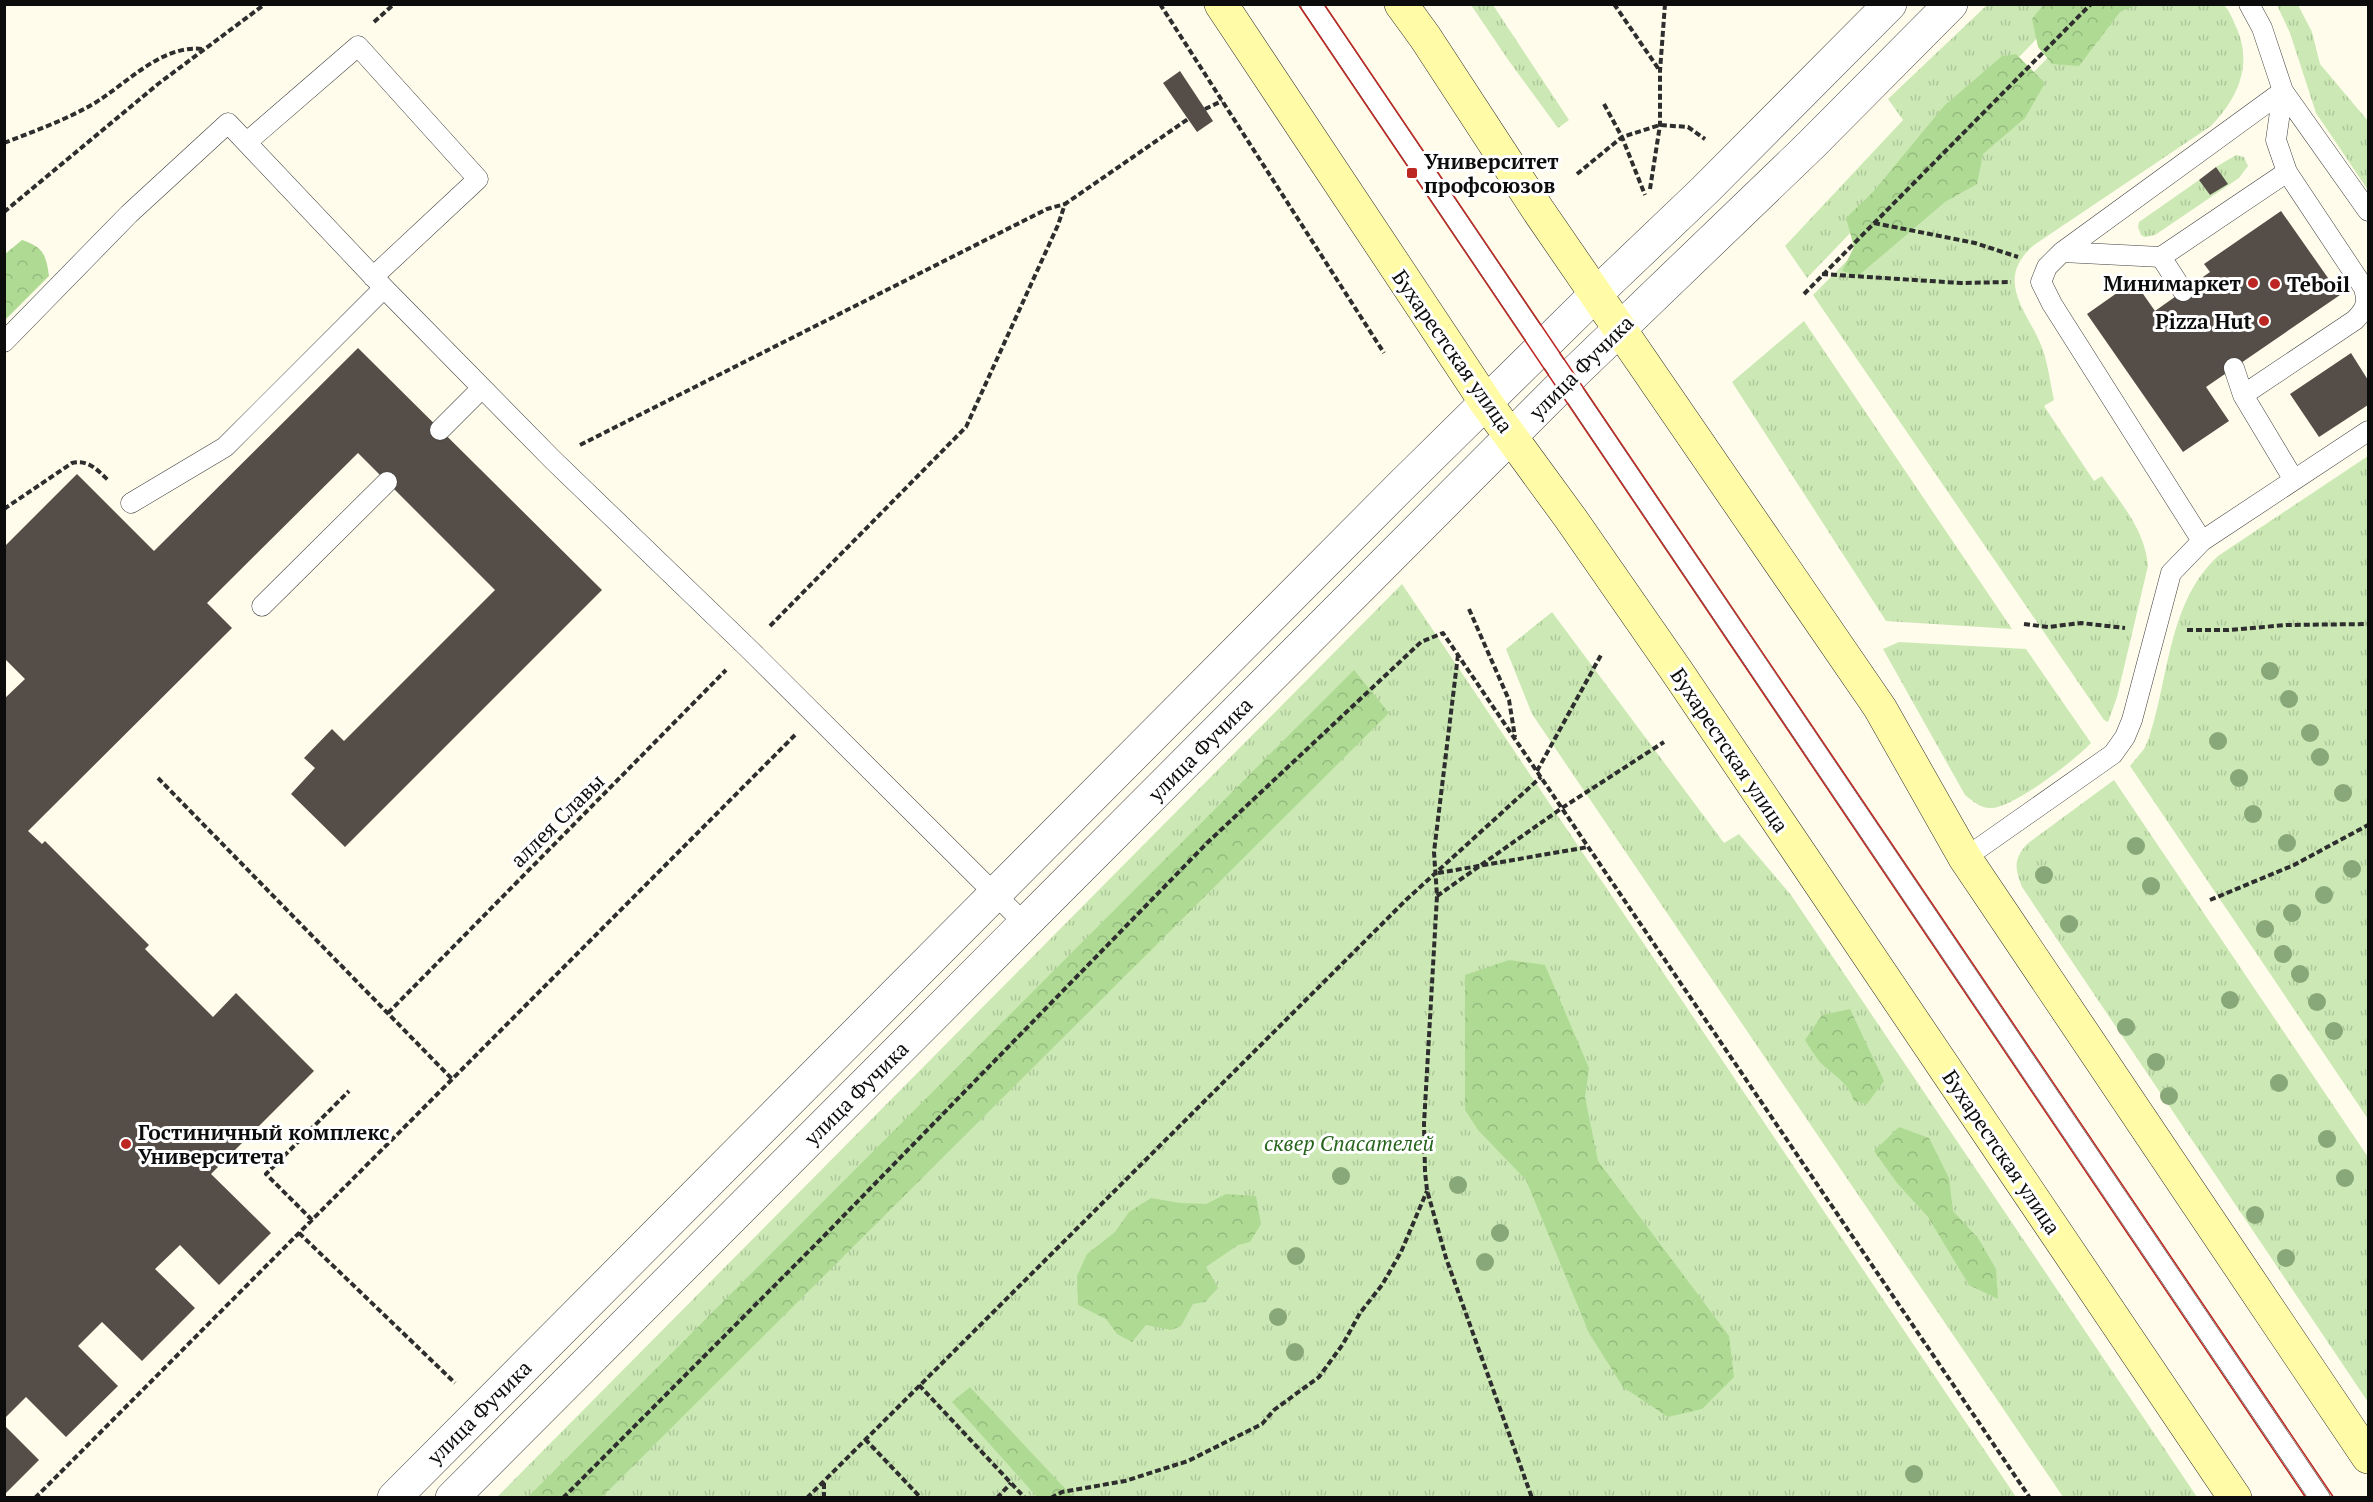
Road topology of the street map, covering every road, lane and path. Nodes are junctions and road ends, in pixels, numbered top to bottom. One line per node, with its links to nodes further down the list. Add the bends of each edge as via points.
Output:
1 (265, 4): 12 (path)
2 (1160, 4): 15 (path)
3 (1221, 4): 47 (main road, Бухарестская улица)
4 (1311, 4): 41 (lane)
5 (1401, 4): 37 (main road)
6 (1614, 4): 13 (path)
7 (1665, 4): 13 (path)
8 (1890, 4): 37 (street, улица Фучика)
9 (1951, 4): 39 (street, улица Фучика)
10 (2091, 4): 29 (path)
11 (2249, 4): 14 (lane, via 2262,28)
12 (204, 50): 23 (path, via 188,48 158,61 88,108); 28 (path)
13 (1660, 71): 19 (path)
14 (2283, 91): 24 (lane, via 2276,140); 27 (lane); 30 (lane)
15 (1222, 101): 17 (path); 42 (path)
16 (1604, 104): 20 (path)
17 (1205, 109)
18 (1188, 119): 26 (path)
19 (1660, 125): 20 (path); 20 (path, via 1648,201); 21 (path, via 1688,127)
20 (1622, 137): 25 (path)
21 (1708, 141)
22 (247, 142): 34 (lane); 34 (lane, via 358,46 478,179); 40 (lane, via 228,123 129,214)
23 (4, 143)
24 (2287, 172): 31 (lane); 46 (lane, via 2364,288 2367,300 2365,310 2355,320)
25 (1577, 174)
26 (1065, 204): 51 (path, via 1037,214); 62 (path, аллея Славы, via 966,427)
27 (2368, 211)
28 (4, 212)
29 (1873, 223): 32 (path, via 1975,243); 33 (path)
30 (2062, 252): 31 (lane); 56 (lane, via 2047,267 2042,282 2052,304)
31 (2161, 257): 36 (lane)
32 (2025, 259)
33 (1822, 274): 35 (path, via 1961,284); 38 (path)
34 (378, 282): 45 (lane); 54 (lane, via 225,447)
35 (2021, 282)
36 (2183, 291)
37 (1597, 293): 39 (main road); 41 (street, улица Фучика)
38 (1804, 294)
39 (1620, 327): 44 (street, улица Фучика); 74 (main road, via 1880,708)
40 (4, 342)
41 (1543, 348): 44 (lane); 47 (street, улица Фучика)
42 (1384, 353)
43 (2234, 369): 46 (lane)
44 (1565, 381): 50 (street, улица Фучика); 106 (lane)
45 (482, 388): 48 (lane); 51 (lane)
46 (2243, 395): 52 (lane)
47 (1487, 404): 50 (main road, Бухарестская улица); 77 (street, улица Фучика)
48 (440, 430)
49 (2368, 431): 52 (lane)
50 (1512, 437): 80 (street, улица Фучика); 105 (main road, Бухарестская улица, via 1685,683)
51 (554, 460): 62 (lane)
52 (2294, 480): 56 (lane)
53 (387, 482): 57 (lane)
54 (131, 503): 55 (path, via 94,466 79,461)
55 (4, 509)
56 (2202, 541): 61 (lane, via 2171,573)
57 (262, 606)
58 (1469, 609): 66 (path, via 1509,700)
59 (2024, 624): 61 (path, via 2048,627 2081,623)
60 (2368, 624): 61 (path)
61 (2155, 631): 74 (lane, via 2132,720 2113,754)
62 (748, 648): 65 (lane); 81 (path, аллея Славы)
63 (1458, 655): 66 (path); 76 (path, via 1434,852); 96 (path, via 1443,633 1421,642 1225,826)
64 (1601, 656): 68 (path)
65 (815, 716): 77 (lane); 82 (path)
66 (1516, 741): 68 (path)
67 (1664, 742): 71 (path)
68 (1537, 771): 69 (path)
69 (1540, 777): 71 (path); 76 (path)
70 (158, 778): 81 (path)
71 (1562, 808): 73 (path); 75 (path)
72 (2368, 825): 79 (path, via 2294,865)
73 (1588, 847): 75 (path); 104 (path)
74 (1965, 858): 90 (main road)
75 (1481, 865): 76 (path); 78 (path)
76 (1436, 873): 78 (path); 88 (path)
77 (996, 895): 80 (lane); 94 (street, улица Фучика)
78 (1437, 896): 84 (path, via 1424,1132)
79 (2210, 900)
80 (1025, 924): 95 (street, улица Фучика)
81 (388, 1013): 82 (path)
82 (452, 1079): 85 (path)
83 (349, 1091): 85 (path, via 266,1174)
84 (1427, 1191): 102 (path, via 1401,1252 1330,1364 1262,1424 1188,1461); 103 (path, via 1446,1257)
85 (312, 1220): 86 (path)
86 (299, 1233): 87 (path); 93 (path)
87 (455, 1383)
88 (919, 1385): 89 (path); 92 (path)
89 (865, 1438): 91 (path); 99 (path)
90 (2368, 1456)
91 (824, 1481): 97 (path); 98 (path)
92 (1011, 1483): 100 (path); 101 (path)
93 (35, 1497)
94 (394, 1497)
95 (452, 1497)
96 (563, 1497)
97 (807, 1497)
98 (824, 1497)
99 (921, 1497)
100 (997, 1497)
101 (1025, 1497)
102 (1052, 1497)
103 (1532, 1497)
104 (2030, 1497)
105 (2235, 1497)
106 (2320, 1497)

